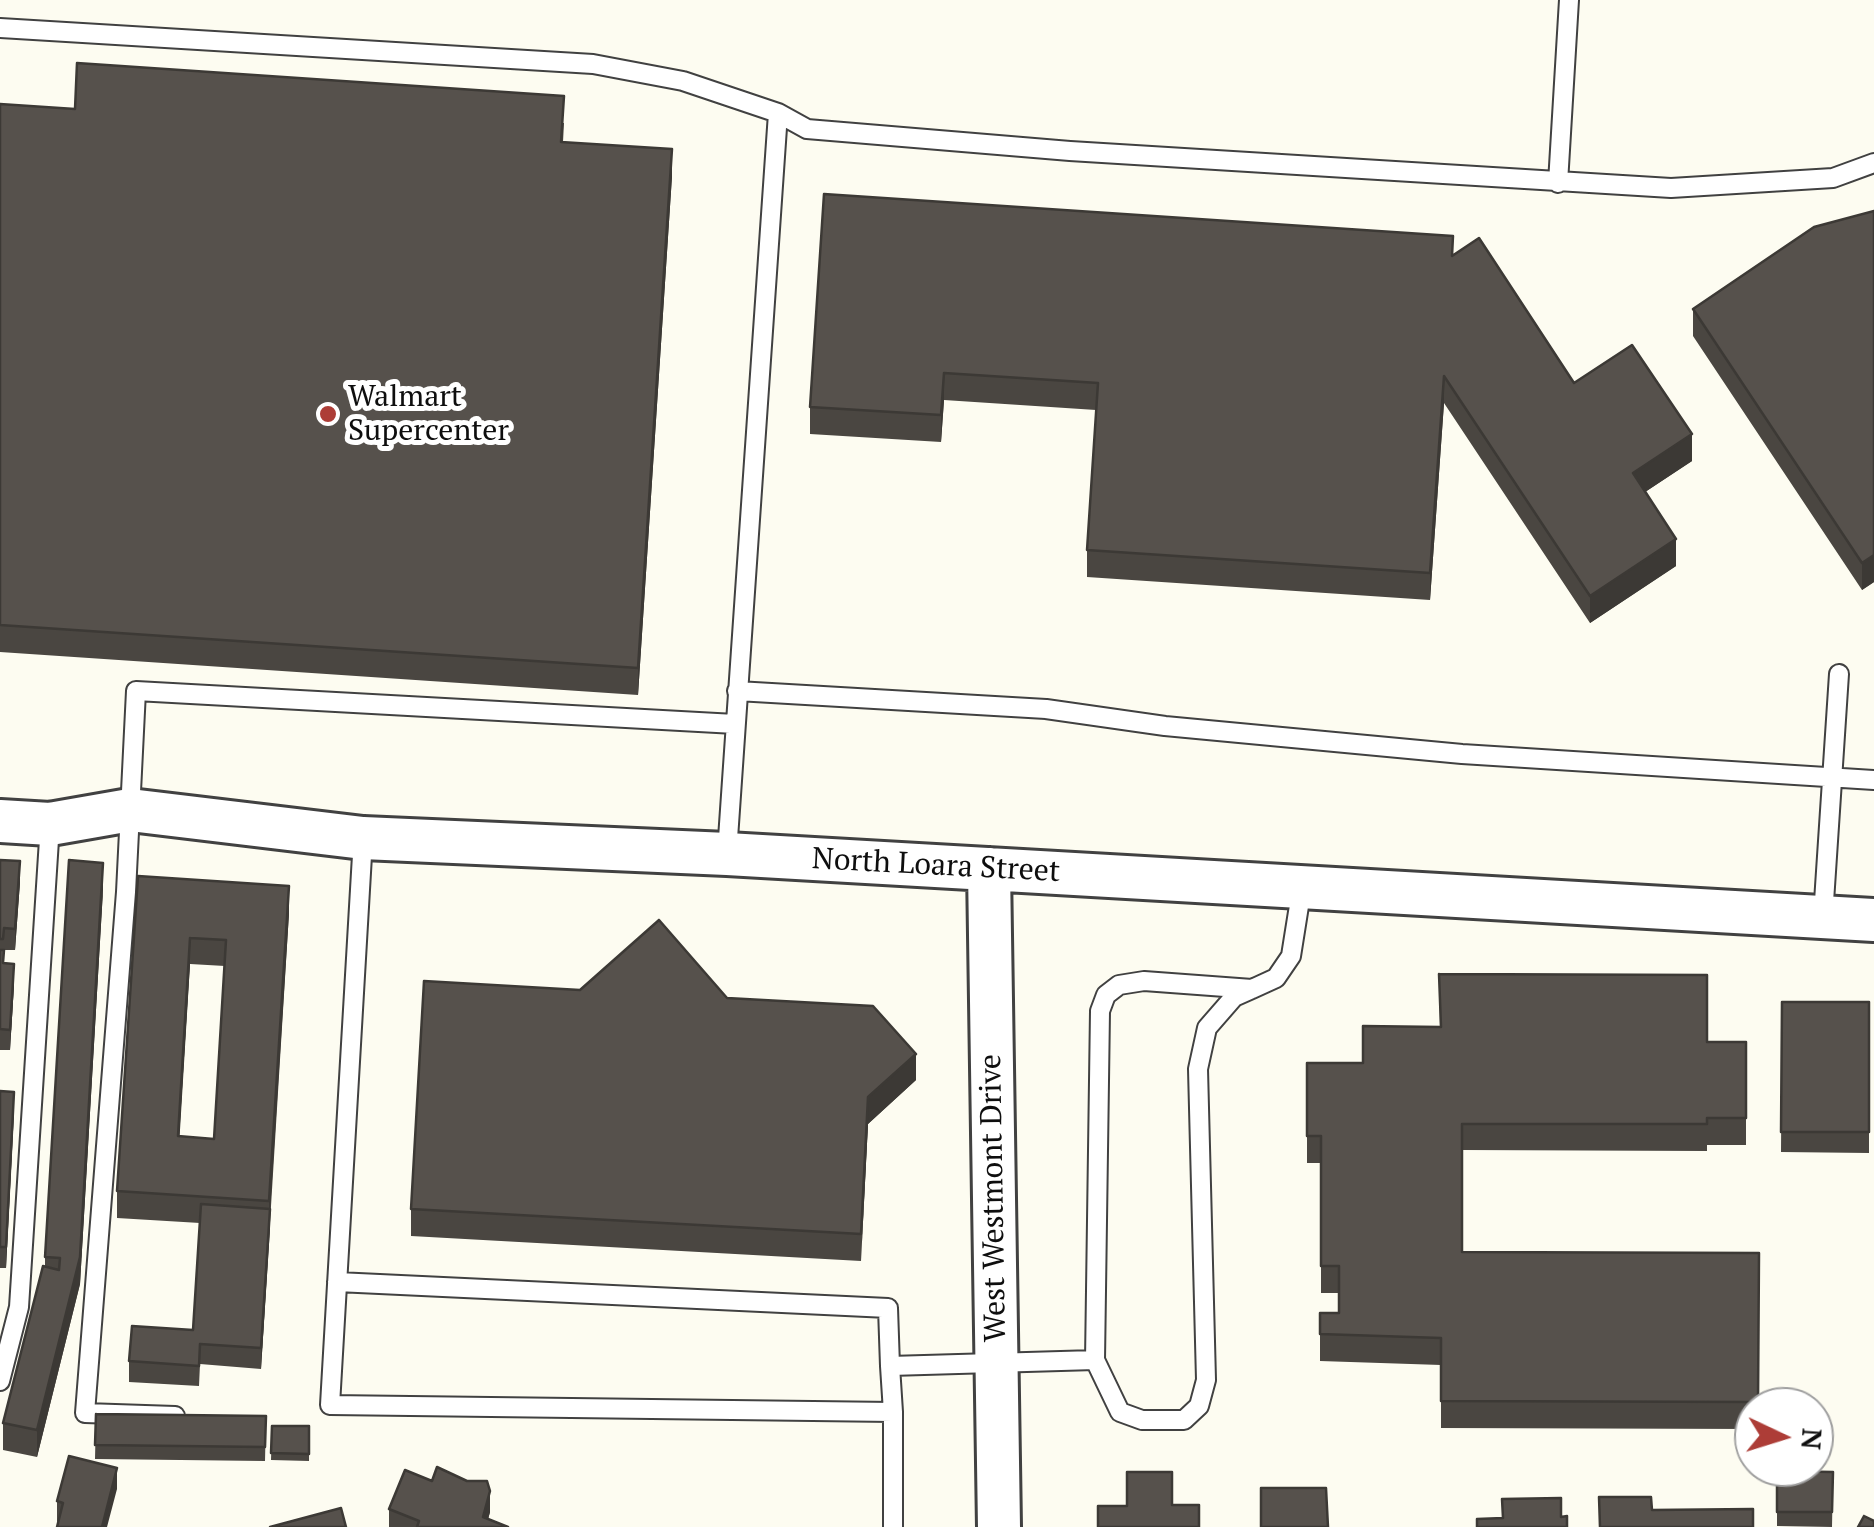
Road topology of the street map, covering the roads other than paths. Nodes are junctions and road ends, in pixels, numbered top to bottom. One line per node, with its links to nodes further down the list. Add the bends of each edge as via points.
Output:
1 (1569, 0): 5 (lane)
2 (0, 28): 3 (lane, via 593,64 683,81)
3 (778, 113): 5 (lane, via 807,129 878,136); 7 (lane)
4 (1874, 163): 5 (lane, via 1833,178 1694,187)
5 (1558, 183)
6 (1839, 674): 9 (lane)
7 (737, 690): 8 (lane); 9 (lane, via 1046,709 1442,752)
8 (735, 724): 11 (lane, via 136,691); 15 (lane)
9 (1832, 780): 10 (lane); 18 (lane)
10 (1874, 780)
11 (130, 810): 13 (street, North Loara Street); 14 (street, North Loara Street); 27 (lane, via 85,1413)
12 (0, 821): 13 (street, North Loara Street)
13 (50, 824): 25 (lane, via 19,1307)
14 (363, 838): 15 (street, North Loara Street); 21 (lane)
15 (727, 854): 16 (street, North Loara Street)
16 (989, 870): 17 (street, North Loara Street); 23 (street, West Westmont Drive)
17 (1302, 887): 18 (street, North Loara Street); 20 (lane, via 1291,956 1276,978)
18 (1823, 917): 19 (street, North Loara Street)
19 (1874, 920)
20 (1252, 989): 22 (lane, via 1144,981 1106,994 1100,1011); 22 (lane, via 1234,997 1207,1028 1198,1069 1206,1380 1199,1406 1184,1420 1142,1420 1120,1412)
21 (338, 1282): 24 (lane, via 888,1308); 26 (lane, via 330,1406)
22 (1094, 1360): 23 (lane)
23 (997, 1363): 24 (lane); 29 (street, West Westmont Drive)
24 (890, 1366): 26 (lane)
25 (0, 1381)
26 (892, 1412): 28 (lane)
27 (198, 1416)
28 (893, 1527)
29 (1000, 1527)

